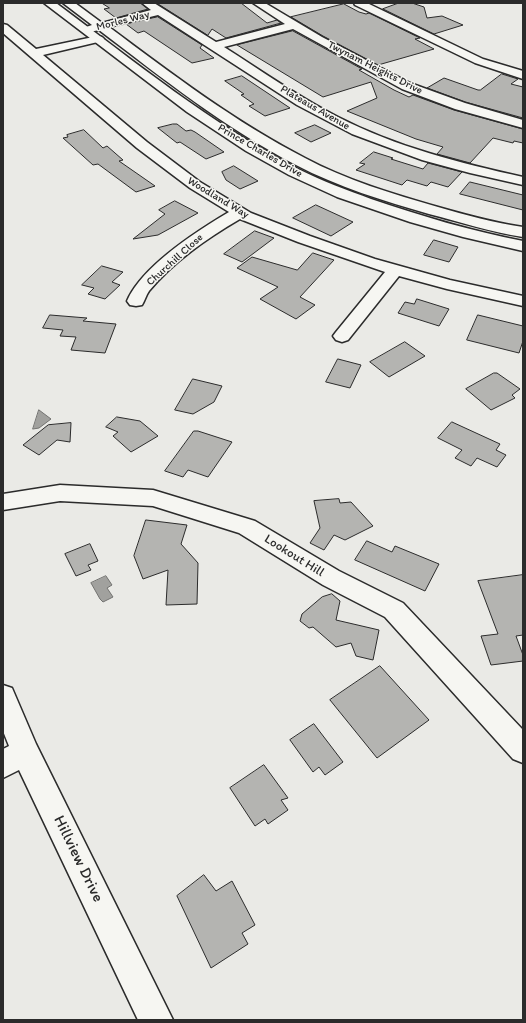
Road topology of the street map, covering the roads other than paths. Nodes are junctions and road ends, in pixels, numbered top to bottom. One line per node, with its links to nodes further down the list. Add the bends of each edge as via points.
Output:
1 (49, 3): 10 (main road, Prince Charles Drive, via 85,30)
2 (68, 3): 10 (main road)
3 (147, 3): 7 (main road, Plateaus Avenue)
4 (258, 3): 8 (main road, Twynam Heights Drive)
5 (383, 3): 6 (main road)
6 (364, 5): 13 (main road, via 479,61)
7 (160, 12): 10 (main road, Morles Way); 11 (main road, Plateaus Avenue)
8 (294, 25): 11 (main road); 14 (main road, Twynam Heights Drive, via 372,69 422,93)
9 (3, 27): 12 (main road, Woodland Way)
10 (99, 32): 12 (main road, Morles Way); 17 (main road, via 302,162 406,202); 18 (main road, Prince Charles Drive, via 176,98 283,167 338,192 421,221)
11 (214, 46): 15 (main road, Plateaus Avenue, via 312,108 358,132 456,165)
12 (35, 53): 16 (main road, Woodland Way, via 142,145 195,185)
13 (523, 75)
14 (523, 124)
15 (523, 181)
16 (240, 212): 19 (main road, Woodland Way, via 304,239); 20 (main road, Churchill Close, via 200,236 170,261 140,291)
17 (523, 232)
18 (523, 246)
19 (396, 269): 21 (main road, Woodland Way, via 447,284); 22 (main road)
20 (136, 301)
21 (523, 301)
22 (342, 336)
23 (3, 502): 25 (main road, Lookout Hill, via 60,493 153,498 247,527 331,578 394,610)
24 (3, 697): 26 (main road, Hillview Drive)
25 (523, 750)
26 (14, 758): 27 (main road, Hillview Drive)
27 (156, 1020)

